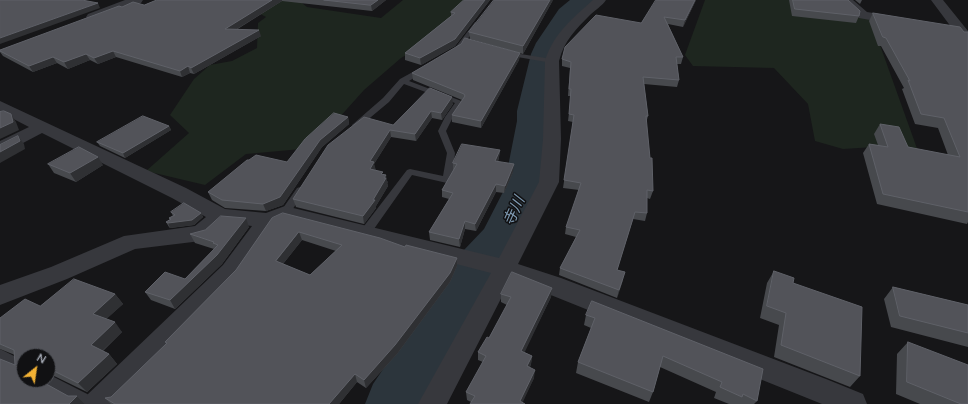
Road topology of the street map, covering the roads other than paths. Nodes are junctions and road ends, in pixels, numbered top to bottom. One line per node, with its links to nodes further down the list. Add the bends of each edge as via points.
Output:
1 (137, 0): 6 (street)
2 (600, 0): 13 (street, via 561,38)
3 (846, 0): 7 (street, via 863,15)
4 (937, 0): 9 (street)
5 (484, 14): 12 (lane, via 467,42)
6 (81, 21)
7 (907, 22)
8 (944, 28): 9 (street)
9 (959, 31): 10 (street)
10 (968, 40)
11 (500, 51): 13 (lane, via 522,58)
12 (452, 52)
13 (549, 60): 24 (street, via 552,139 549,182)
14 (428, 67): 15 (lane)
15 (403, 81): 18 (lane, via 386,100); 23 (lane, via 460,102 448,117 442,131 451,153 447,180 410,172)
16 (0, 106): 17 (street)
17 (41, 127): 19 (street); 21 (street, via 179,193)
18 (350, 130)
19 (0, 148)
20 (306, 182): 22 (lane)
21 (221, 216): 22 (street); 25 (street, via 200,233 132,242)
22 (276, 217): 23 (street); 30 (street, via 231,271)
23 (365, 233): 24 (street)
24 (499, 267): 31 (street); 32 (street, via 560,288)
25 (0, 296)
26 (0, 355): 27 (lane)
27 (16, 364)
28 (56, 385): 29 (lane)
29 (92, 404)
30 (98, 404)
31 (432, 404)
32 (853, 404)

